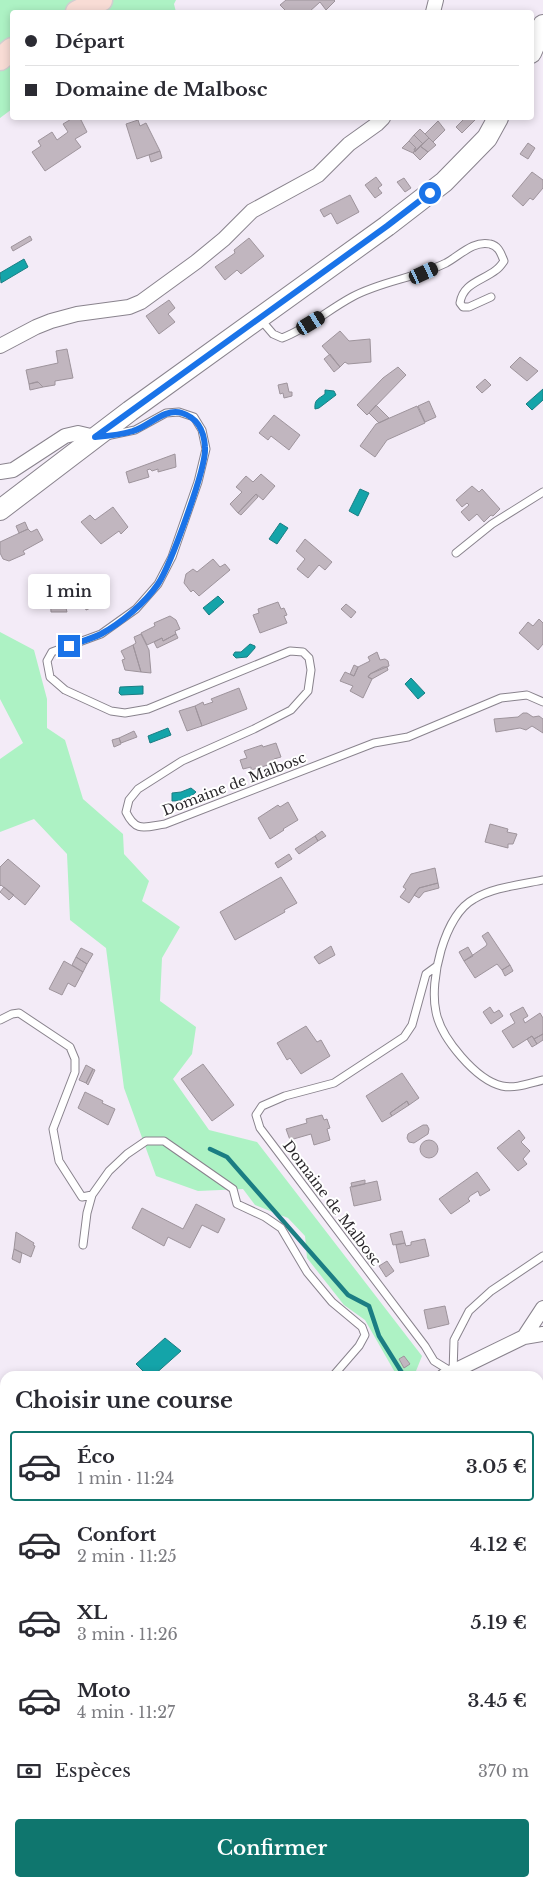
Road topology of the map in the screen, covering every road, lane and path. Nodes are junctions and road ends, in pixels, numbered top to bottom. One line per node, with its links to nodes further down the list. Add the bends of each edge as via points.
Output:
1 (101, 0): 2 (main road)
2 (81, 10)
3 (543, 25): 4 (main road)
4 (534, 46)
5 (10, 51): 6 (main road)
6 (0, 59)
7 (380, 120): 11 (street, via 349,144 318,175 252,211 217,245 141,302 51,321)
8 (497, 120): 10 (main road, via 487,138 444,182)
9 (491, 297): 10 (lane, via 469,307 460,303 461,295 471,284 497,270 504,261 500,250 490,244 472,246 424,273 377,286 352,297 282,338 273,334)
10 (259, 318): 12 (main road)
11 (0, 346)
12 (95, 437): 13 (street, via 78,433 65,436 12,470); 15 (main road); 17 (lane, Domaine de Malbosc, via 136,430 166,413 179,412 194,417 202,430 206,449 172,557 158,584 136,609 101,634 52,652 47,661 50,677 65,690 111,711 125,713 148,709 290,651 303,652 309,658 311,670 308,691 291,710 182,760 138,789 129,800 126,812 131,822 141,827 165,824 374,744 408,737 501,698 527,695)
13 (0, 472)
14 (543, 492): 16 (lane, via 492,524)
15 (0, 510)
16 (456, 553)
17 (543, 702)
18 (543, 880): 19 (lane, Domaine de Malbosc, via 472,899 452,921)
19 (437, 966): 21 (lane, Domaine de Malbosc, via 436,1012 443,1031 459,1054 484,1077 501,1086 518,1087); 29 (lane, Domaine de Malbosc, via 426,974 412,1025 404,1037 334,1083 285,1096 262,1106 256,1115 260,1128 434,1360)
20 (0, 1020): 22 (lane, via 19,1013 70,1047 75,1059 75,1072 54,1128 59,1161 82,1197)
21 (543, 1080)
22 (92, 1195): 23 (lane); 28 (lane, via 109,1171 146,1140 164,1141 233,1188 237,1204 281,1228 307,1272 332,1302 362,1327 365,1335 359,1346)
23 (83, 1245)
24 (543, 1256): 30 (lane, via 491,1291 469,1311 454,1340)
25 (543, 1308): 27 (street)
26 (543, 1334): 27 (street)
27 (524, 1337): 31 (street)
28 (337, 1371)
29 (446, 1371)
30 (450, 1371)
31 (458, 1371)

